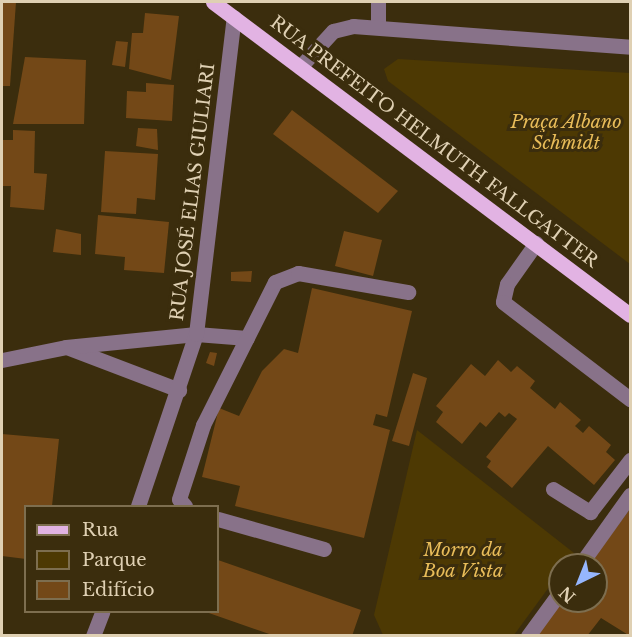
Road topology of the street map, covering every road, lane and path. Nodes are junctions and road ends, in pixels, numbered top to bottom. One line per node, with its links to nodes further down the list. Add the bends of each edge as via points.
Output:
1 (213, 2): 3 (main road, RUA PREFEITO HELMUTH FALLGATTER)
2 (378, 2): 4 (street)
3 (234, 16): 6 (main road, RUA PREFEITO HELMUTH FALLGATTER); 10 (street, RUA JOSÉ ELIAS GIULIARI)
4 (378, 26): 5 (street); 6 (street, via 333,31)
5 (630, 47)
6 (300, 67): 7 (main road, RUA PREFEITO HELMUTH FALLGATTER)
7 (536, 243): 9 (main road, RUA PREFEITO HELMUTH FALLGATTER); 15 (street, via 507,284 503,302)
8 (408, 292): 11 (street, via 298,273 275,282)
9 (630, 315)
10 (196, 334): 11 (street); 12 (street); 14 (street, RUA JOSÉ ELIAS GIULIARI)
11 (247, 338): 20 (street, via 203,424 179,499)
12 (66, 346): 13 (street); 14 (street)
13 (2, 360)
14 (179, 390): 19 (street, RUA JOSÉ ELIAS GIULIARI)
15 (630, 399)
16 (630, 460): 17 (street, via 590,512)
17 (553, 489)
18 (630, 495): 23 (street)
19 (139, 505)
20 (184, 505)
21 (219, 519): 22 (street)
22 (324, 549)
23 (589, 553)
24 (548, 608): 27 (street)
25 (102, 613): 26 (street)
26 (93, 636)
27 (528, 636)

